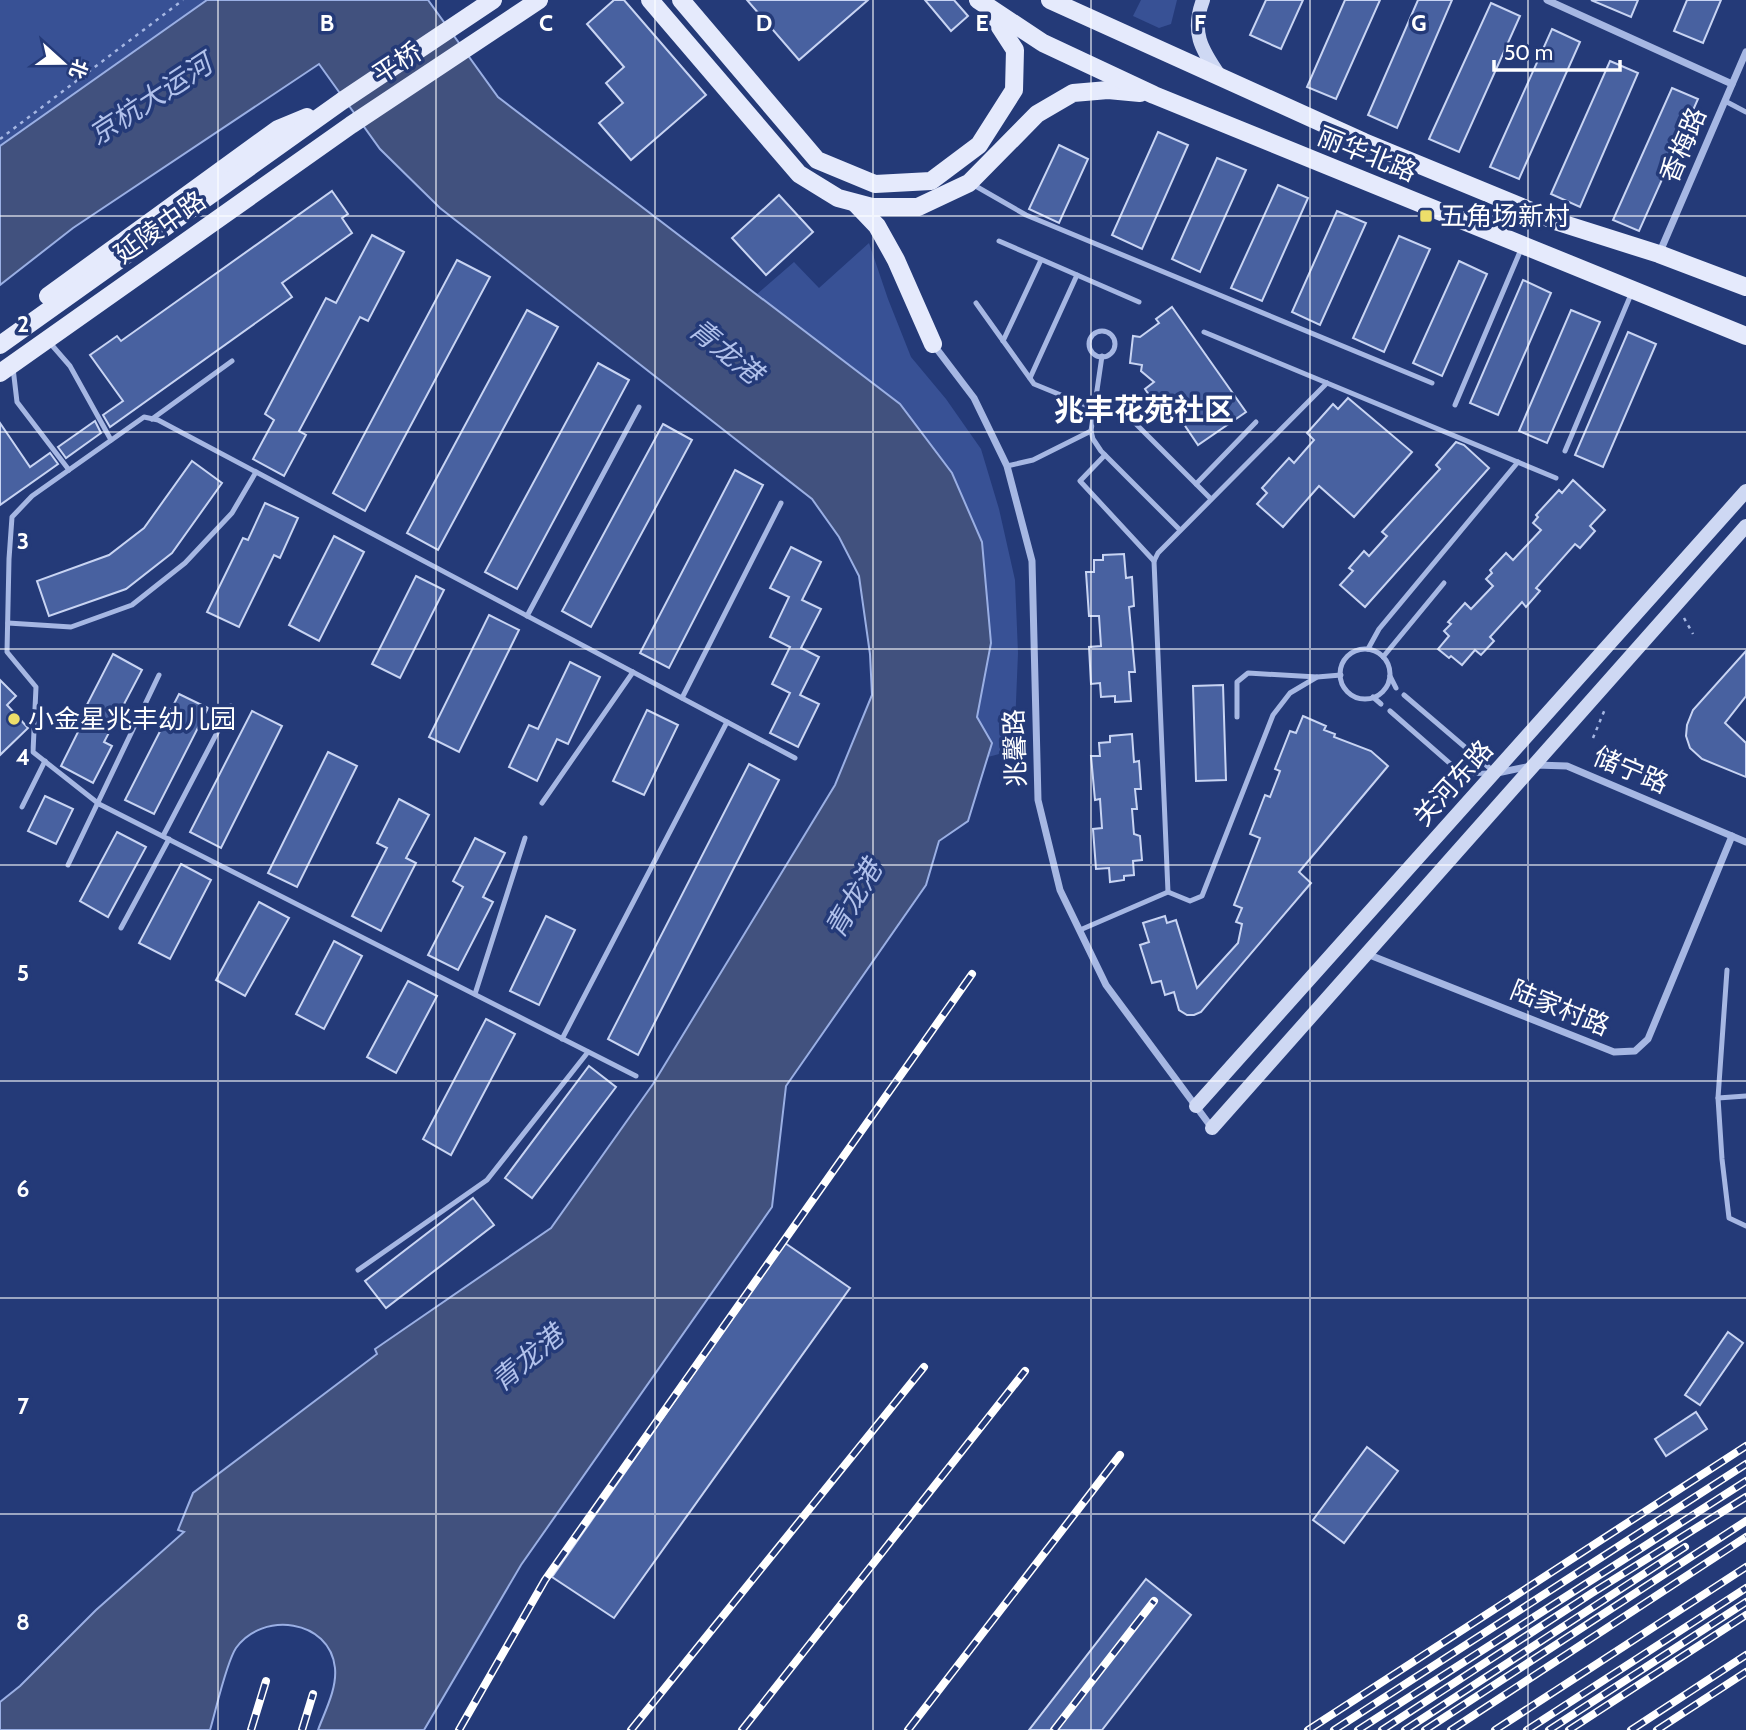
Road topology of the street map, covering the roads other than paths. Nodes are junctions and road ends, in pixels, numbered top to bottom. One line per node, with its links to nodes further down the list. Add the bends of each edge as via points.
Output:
1 (493, 0): 13 (main road, 平桥)
2 (539, 0): 16 (main road, 平桥)
3 (650, 0): 18 (main road, via 799,174 838,198)
4 (681, 0): 8 (main road, via 817,160 875,184 931,181 979,145 1014,90 1015,50)
5 (1050, 0): 10 (main road, 丽华北路)
6 (1203, 0): 10 (main road, via 1197,16 1201,49)
7 (1548, 0): 11 (street)
8 (982, 4): 12 (main road, 丽华北路, via 1043,43)
9 (1746, 52): 11 (street, 香梅路)
10 (1219, 75): 21 (main road, 丽华北路, via 1364,142 1558,222)
11 (1732, 84): 14 (street, 香梅路)
12 (1154, 95): 17 (main road, via 1108,90 1073,93 1037,114); 20 (main road, 丽华北路)
13 (342, 101): 29 (main road, 延陵中路)
14 (1725, 101): 15 (lane); 21 (street, 香梅路)
15 (1746, 112)
16 (351, 125): 31 (main road, 延陵中路)
17 (969, 183): 18 (main road, via 918,207 872,207); 39 (lane, via 1026,215)
18 (854, 202): 33 (main road, via 877,226 896,260)
19 (999, 241): 22 (lane)
20 (1523, 245): 25 (main road, 丽华北路); 40 (lane)
21 (1659, 254): 24 (main road, 丽华北路)
22 (1041, 260): 23 (lane); 32 (lane)
23 (1077, 275): 26 (lane); 37 (lane)
24 (1746, 287)
25 (1634, 289): 30 (main road, 丽华北路); 48 (lane)
26 (1139, 302)
27 (976, 303): 32 (lane)
28 (1204, 332): 38 (lane)
29 (22, 334): 31 (lane); 35 (main road, 延陵中路)
30 (1746, 336)
31 (46, 338): 35 (main road, 延陵中路); 47 (lane, via 71,366)
32 (1003, 341): 37 (lane)
33 (933, 344): 51 (street, 兆馨路, via 974,398)
34 (1102, 356): 34 (lane, via 1114,346 1111,334 1103,331 1092,335 1089,343 1091,351); 42 (lane)
35 (7, 358): 52 (lane, via 17,402)
36 (232, 361): 44 (lane)
37 (1030, 379): 42 (lane)
38 (1327, 383): 50 (lane); 57 (lane)
39 (1432, 383)
40 (1455, 405)
41 (639, 407): 63 (lane)
42 (1095, 409): 46 (lane)
43 (1129, 417): 55 (lane)
44 (152, 419): 47 (lane, via 144,417); 53 (lane)
45 (1256, 422): 55 (lane)
46 (1091, 431): 49 (lane); 51 (lane, via 1034,460)
47 (111, 440): 52 (lane)
48 (1565, 450)
49 (1105, 455): 60 (lane); 61 (lane, via 1080,481)
50 (1518, 462): 54 (lane); 65 (lane, via 1379,629)
51 (1007, 466): 95 (street, 兆馨路, via 1032,561 1038,800 1060,890)
52 (69, 470): 64 (lane, via 12,517)
53 (256, 472): 63 (lane); 64 (lane, via 232,513 185,563 132,605 71,626)
54 (1556, 478)
55 (1196, 484): 57 (lane)
56 (1746, 491): 84 (main road, 关河东路)
57 (1211, 499): 60 (lane)
58 (781, 503): 75 (lane)
59 (1746, 526): 83 (main road, 关河东路)
60 (1180, 530): 61 (lane)
61 (1154, 561): 93 (lane)
62 (1444, 583): 66 (lane)
63 (527, 616): 67 (lane)
64 (8, 623): 82 (lane, via 7,652 36,687 33,752)
65 (1368, 649): 66 (lane); 69 (lane, via 1352,653)
66 (1383, 657): 70 (lane)
67 (633, 672): 75 (lane); 85 (lane)
68 (159, 675): 86 (lane)
69 (1340, 676): 71 (lane); 74 (lane, via 1351,695)
70 (1390, 676): 72 (lane); 74 (lane, via 1385,688)
71 (1317, 677): 79 (lane, via 1248,673 1237,682); 93 (lane, via 1290,693 1273,715 1202,896 1190,901)
72 (1396, 688)
73 (1404, 695): 84 (lane)
74 (1373, 697): 76 (lane)
75 (682, 698): 80 (lane)
76 (1381, 704)
77 (231, 706): 89 (lane)
78 (1390, 711): 84 (lane, via 1462,774)
79 (1237, 717)
80 (727, 722): 81 (lane); 99 (lane)
81 (795, 758)
82 (45, 761): 86 (lane); 87 (lane)
83 (1536, 765): 84 (street, 储宁路); 88 (street, 储宁路, via 1567,766); 96 (main road, 关河东路)
84 (1495, 773): 104 (main road, 关河东路)
85 (542, 803)
86 (99, 804): 89 (lane); 92 (lane)
87 (22, 807)
88 (1732, 836): 91 (street, 储宁路); 96 (street, 陆家村路, via 1648,1039 1635,1051 1614,1052)
89 (166, 838): 94 (lane); 98 (lane)
90 (525, 838): 98 (lane)
91 (1746, 842)
92 (68, 865)
93 (1168, 892): 95 (lane)
94 (121, 928)
95 (1080, 930): 104 (street, 兆馨路, via 1106,985)
96 (1366, 954): 105 (main road, 关河东路)
97 (1727, 970): 103 (lane)
98 (475, 995): 99 (lane)
99 (562, 1039): 100 (lane)
100 (588, 1052): 101 (lane); 107 (lane, via 488,1180)
101 (636, 1076)
102 (1746, 1096): 103 (lane)
103 (1718, 1098): 106 (lane, via 1730,1218)
104 (1196, 1106): 105 (street, 兆馨路)
105 (1212, 1128)
106 (1746, 1226)
107 (358, 1270)

